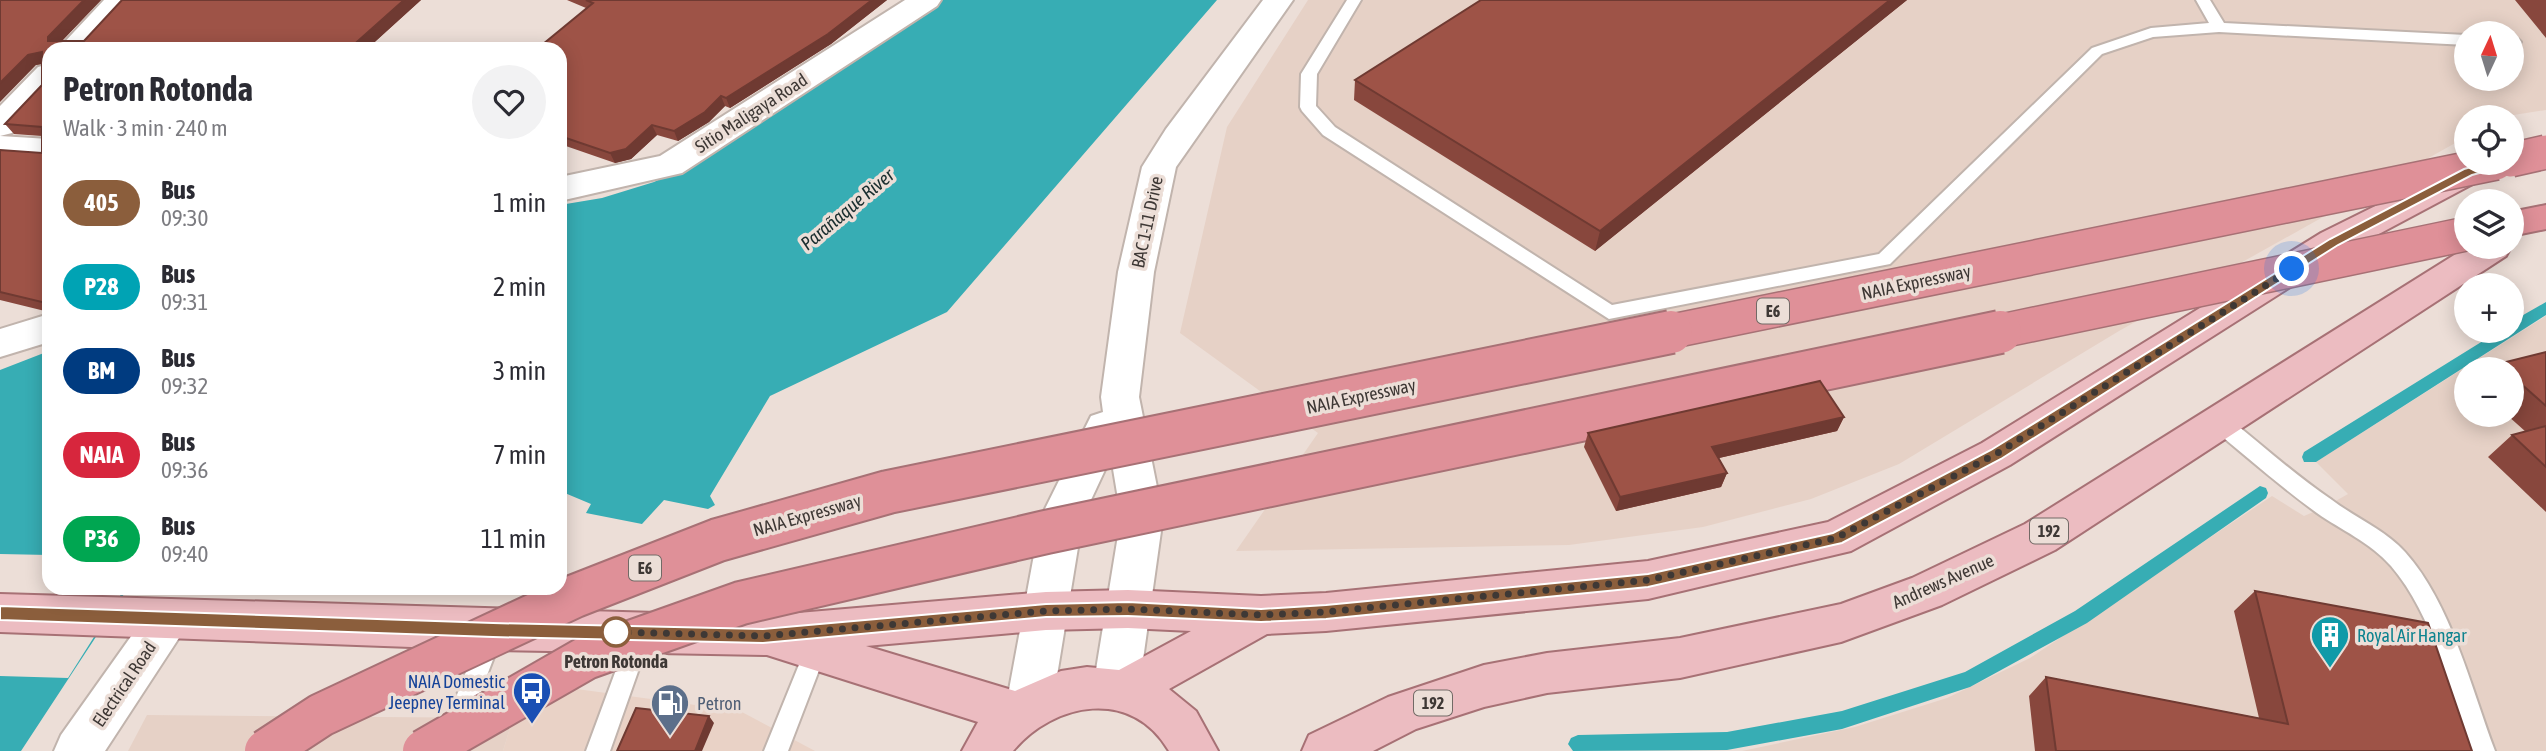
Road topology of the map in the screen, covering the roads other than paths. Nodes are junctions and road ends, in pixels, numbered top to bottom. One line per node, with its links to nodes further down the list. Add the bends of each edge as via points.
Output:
1 (121, 0): 8 (street)
2 (926, 0): 17 (street, Sitio Maligaya Road, via 670,165)
3 (1278, 0): 25 (street, BAC 1-11 Drive, via 1159,167 1136,272)
4 (1354, 0): 6 (lane, via 1309,74 1308,107 1329,131 1609,312 1884,259 2097,51 2151,33)
5 (2203, 0): 6 (lane)
6 (2218, 27): 7 (lane)
7 (2454, 39)
8 (81, 42)
9 (42, 81): 10 (street)
10 (0, 125)
11 (0, 147): 12 (street)
12 (42, 150)
13 (2546, 152): 14 (highway, bridge)
14 (2524, 157)
15 (2454, 172): 39 (highway, NAIA Expressway / E6, bridge, via 888,492 718,540 575,596 321,715)
16 (2462, 175): 30 (main road, via 2334,242 1996,454 1836,538 1648,580)
17 (567, 187)
18 (2546, 217): 19 (highway); 20 (main road)
19 (2524, 221)
20 (2524, 226)
21 (2454, 237): 40 (highway, bridge, via 972,548 741,603 586,658)
22 (2474, 259): 26 (main road, Andrews Avenue / 192)
23 (42, 330): 24 (street)
24 (0, 343)
25 (1120, 397): 27 (street, BAC 1-11 Drive, via 1142,517); 28 (street, BAC 1-11 Drive, via 1062,517)
26 (2220, 423): 46 (main road, Andrews Avenue / 192, via 2040,537 1927,592 1853,619 1680,658 1547,673 1484,686 1404,712); 47 (lane, via 2399,559 2435,625)
27 (1128, 609): 28 (main road); 30 (main road); 36 (street, BAC 1-11 Drive)
28 (1046, 611): 34 (main road); 37 (street, BAC 1-11 Drive)
29 (0, 613): 31 (main road)
30 (1261, 615): 36 (main road)
31 (170, 618): 32 (main road); 38 (street, Electrical Road)
32 (493, 630): 33 (main road); 41 (lane)
33 (641, 632): 34 (main road); 42 (lane)
34 (763, 636): 35 (main road)
35 (815, 652): 37 (main road); 43 (lane)
36 (1121, 689): 37 (main road, via 1087,687 1058,692); 45 (main road, via 1167,712)
37 (1024, 709): 44 (main road, via 1002,728)
38 (79, 751)
39 (266, 751)
40 (424, 751)
41 (447, 751)
42 (598, 751)
43 (776, 751)
44 (986, 751)
45 (1194, 751)
46 (1326, 751)
47 (2483, 751)

